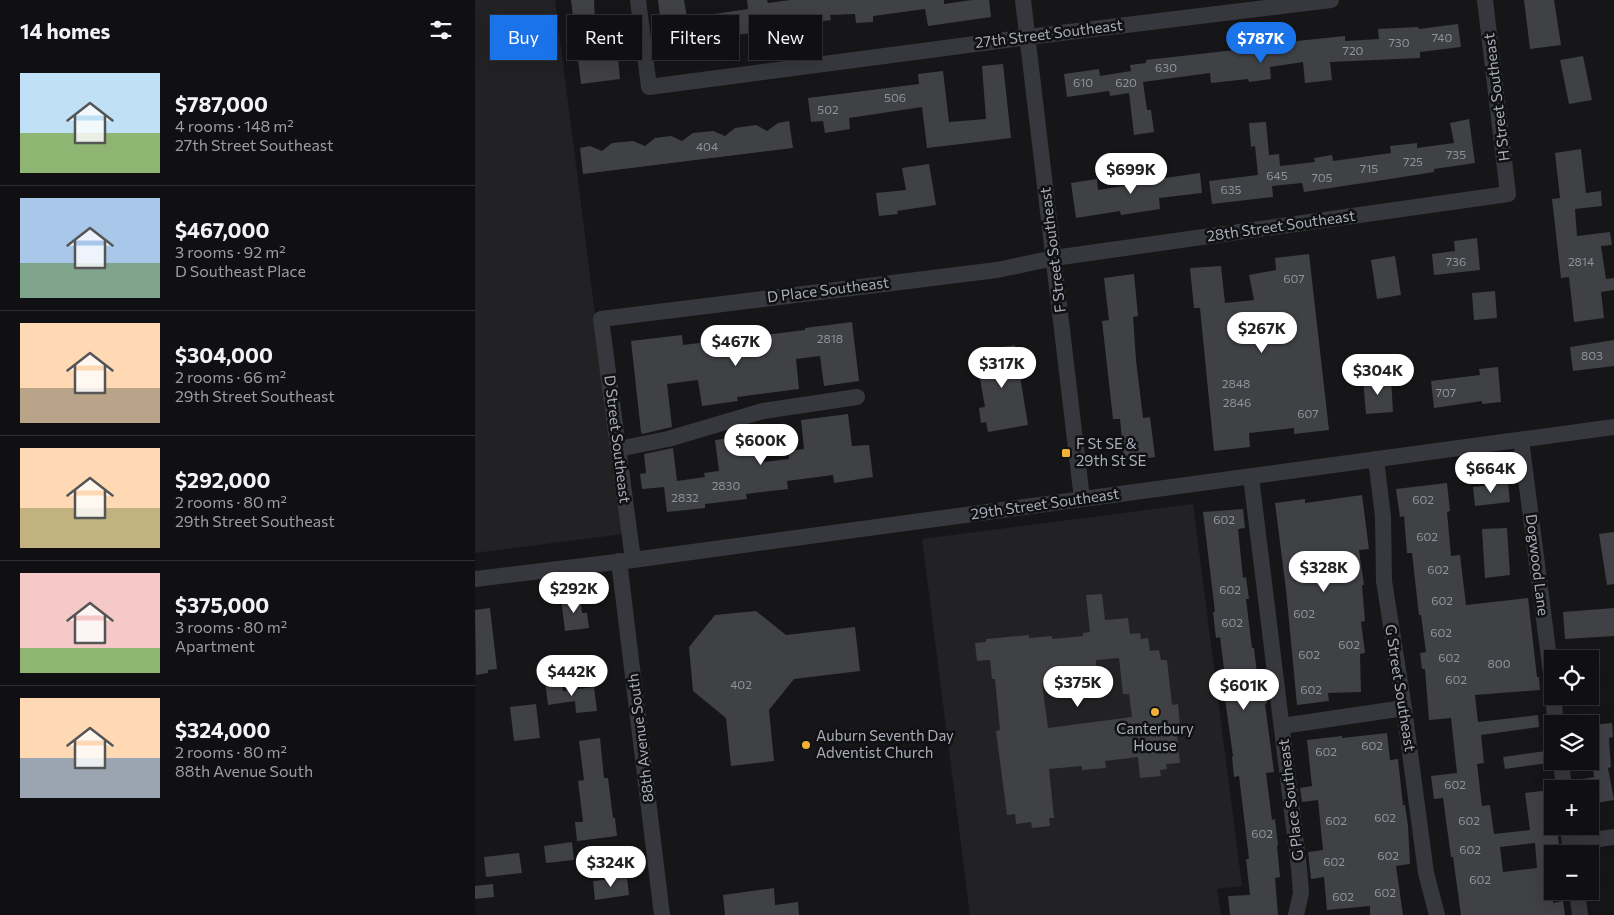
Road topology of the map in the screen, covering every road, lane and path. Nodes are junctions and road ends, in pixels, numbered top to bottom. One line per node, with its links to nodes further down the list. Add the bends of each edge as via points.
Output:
1 (638, 0): 5 (street, 27th Street Southeast, via 649,87)
2 (1023, 0): 5 (street, F Street Southeast)
3 (1331, 0): 5 (street, 27th Street Southeast)
4 (1485, 0): 6 (street, H Street Southeast)
5 (1028, 37): 7 (street, F Street Southeast)
6 (1508, 194): 7 (street, 28th Street Southeast)
7 (1054, 258): 8 (street, D Place Southeast, via 997,270); 15 (street, F Street Southeast)
8 (601, 319): 12 (street, D Street Southeast)
9 (857, 397): 12 (street, via 763,411 668,439)
10 (1614, 427): 11 (street, 29th Street Southeast)
11 (1521, 440): 13 (street, 29th Street Southeast); 18 (street, Dogwood Lane)
12 (618, 449): 16 (street, D Street Southeast)
13 (1375, 459): 14 (street, 29th Street Southeast); 19 (street, G Street Southeast, via 1383,517 1384,582)
14 (1251, 477): 15 (street, 29th Street Southeast); 20 (street, G Place Southeast)
15 (1082, 499): 16 (street, 29th Street Southeast)
16 (626, 561): 17 (street, 29th Street Southeast); 24 (street, 88th Avenue South)
17 (475, 579)
18 (1548, 650)
19 (1404, 708): 20 (street); 26 (street, G Street Southeast, via 1426,873)
20 (1282, 726): 25 (street, G Place Southeast, via 1301,884)
21 (1614, 837): 22 (street)
22 (1583, 845)
23 (1578, 900): 27 (street)
24 (663, 915)
25 (1296, 915)
26 (1437, 915)
27 (1580, 915)

